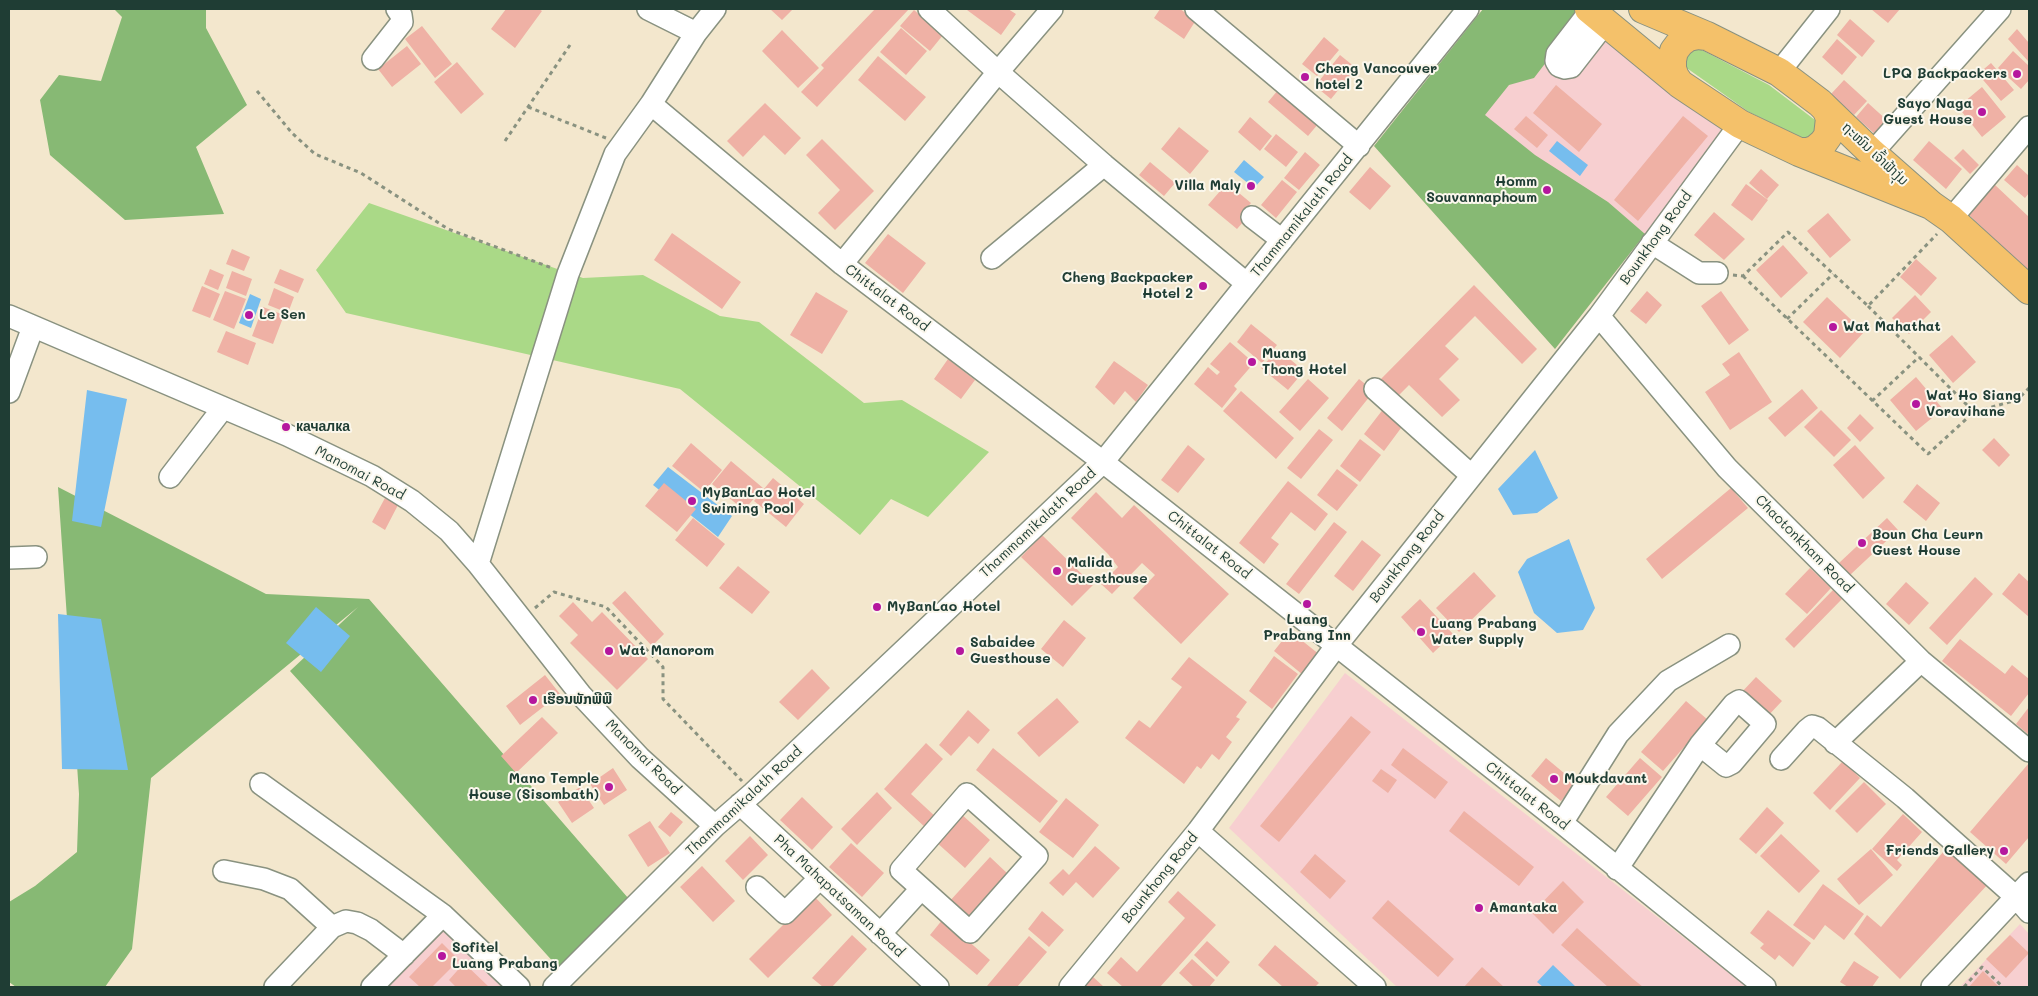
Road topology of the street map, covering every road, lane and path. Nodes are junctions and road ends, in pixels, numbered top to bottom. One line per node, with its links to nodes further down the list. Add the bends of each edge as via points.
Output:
1 (397, 9): 15 (street, via 402,22)
2 (648, 9): 12 (street)
3 (715, 9): 12 (street)
4 (929, 9): 16 (street)
5 (1052, 9): 16 (street)
6 (1196, 9): 27 (street)
7 (1468, 9): 27 (street, Thammamikalath Road)
8 (1643, 9): 13 (main road, ຖະໜົນ ເຈົ້າຟ້າງຸ່ມ)
9 (1829, 9): 17 (street)
10 (2000, 9): 29 (street)
11 (1595, 14): 18 (main road, ຖະໜົນ ເຈົ້າຟ້າງຸ່ມ)
12 (696, 34): 21 (street)
13 (1708, 36): 17 (main road, ຖະໜົນ ເຈົ້າຟ້າງຸ່ມ); 18 (main road, via 1688,37 1674,51 1672,69)
14 (570, 45): 22 (path)
15 (373, 60)
16 (998, 72): 30 (street); 36 (street)
17 (1779, 72): 20 (main road, ຖະໜົນ ເຈົ້າຟ້າງຸ່ມ)
18 (1680, 84): 23 (main road, ຖະໜົນ ເຈົ້າຟ້າງຸ່ມ)
19 (257, 91): 38 (path, via 292,133 315,154 361,173 448,229)
20 (1820, 103): 28 (main road, ຖະໜົນ ເຈົ້າຟ້າງຸ່ມ, via 1830,118 1828,136 1816,149); 29 (main road, ຖະໜົນ ເຈົ້າຟ້າງຸ່ມ)
21 (651, 104): 26 (street); 36 (street, Chittalat Road)
22 (528, 107): 25 (path); 26 (path)
23 (1740, 124): 28 (main road, ຖະໜົນ ເຈົ້າຟ້າງຸ່ມ); 34 (street, Bounkhong Road)
24 (2029, 127): 31 (street)
25 (505, 141)
26 (621, 144): 38 (street)
27 (1359, 146): 33 (street, Thammamikalath Road)
28 (1799, 152): 31 (main road, ຖະໜົນ ເຈົ້າຟ້າງຸ່ມ)
29 (1872, 153): 31 (main road, ຖະໜົນ ເຈົ້າຟ້າງຸ່ມ)
30 (1104, 165): 35 (street); 41 (street)
31 (1941, 212): 42 (main road, ຖະໜົນ ເຈົ້າຟ້າງຸ່ມ); 43 (path)
32 (1252, 217): 33 (street)
33 (1282, 240): 41 (street, Thammamikalath Road)
34 (1652, 243): 37 (street, via 1699,273); 45 (street, Bounkhong Road)
35 (992, 258)
36 (842, 264): 55 (street, Chittalat Road)
37 (1717, 273): 40 (path)
38 (568, 274): 60 (street)
39 (1834, 274): 40 (path, via 1788,232); 43 (path); 46 (path)
40 (1742, 276): 46 (path)
41 (1246, 283): 55 (street, Thammamikalath Road)
42 (2029, 290)
43 (1868, 306): 48 (path)
44 (9, 316): 47 (street, Manomai Road)
45 (1599, 316): 56 (street, Bounkhong Road); 64 (street, Chaotonkham Road, via 1727,468)
46 (1787, 319): 52 (path)
47 (33, 327): 51 (street); 53 (street, Manomai Road)
48 (1919, 357): 52 (path); 54 (path)
49 (2029, 388): 54 (path, via 2017,400)
50 (1375, 389): 56 (street)
51 (9, 392)
52 (1872, 401): 54 (path, via 1928,454)
53 (223, 408): 57 (street); 60 (street, Manomai Road, via 372,476 412,501 449,531)
54 (1974, 412)
55 (1103, 462): 63 (street, Chittalat Road); 70 (street, Thammamikalath Road)
56 (1471, 475): 63 (street, Bounkhong Road)
57 (170, 477)
58 (36, 556): 59 (street)
59 (9, 558)
60 (478, 564): 61 (street, Manomai Road)
61 (521, 620): 70 (path, via 554,592 606,607 663,667 664,699); 72 (street, Manomai Road, via 582,695 640,758)
62 (1729, 645): 71 (street, via 1668,681 1618,734)
63 (1337, 646): 71 (street, Chittalat Road); 73 (street, Bounkhong Road)
64 (1921, 661): 65 (street); 67 (street, Chaotonkham Road)
65 (1835, 743): 68 (street, via 1812,726); 79 (street)
66 (1700, 746): 74 (street)
67 (2029, 751)
68 (1781, 759)
69 (261, 784): 80 (street)
70 (747, 799): 72 (street, Thammamikalath Road); 76 (street, Pha Mahapatsaman Road)
71 (1562, 823): 74 (street, Chittalat Road)
72 (715, 826): 87 (street, Thammamikalath Road)
73 (1198, 831): 89 (street, Bounkhong Road); 90 (street)
74 (1617, 869): 91 (street, Chittalat Road)
75 (224, 871): 81 (street, via 264,879 290,889)
76 (820, 878): 77 (street, via 785,913); 82 (street, Pha Mahapatsaman Road)
77 (757, 887)
78 (921, 889): 78 (street, via 901,870 967,794 1037,856 970,932); 82 (street)
79 (2025, 897): 92 (street)
80 (443, 915): 83 (street); 86 (street)
81 (332, 927): 83 (street, via 346,921 357,923); 84 (street)
82 (880, 934): 88 (street, Pha Mahapatsaman Road)
83 (404, 955): 85 (street)
84 (275, 987)
85 (372, 987)
86 (519, 987)
87 (554, 987)
88 (938, 987)
89 (1070, 987)
90 (1375, 987)
91 (1766, 987)
92 (1932, 987)
93 (1964, 987): 94 (path, via 1982,967)
94 (2003, 987)

